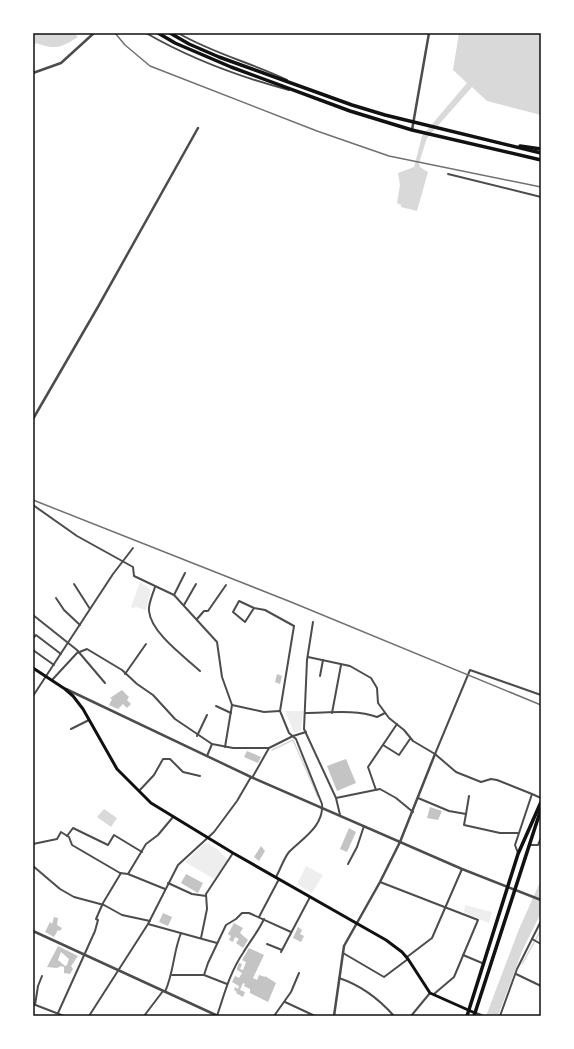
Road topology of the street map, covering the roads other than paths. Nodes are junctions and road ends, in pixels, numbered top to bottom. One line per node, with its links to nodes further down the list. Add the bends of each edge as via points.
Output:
1 (94, 33): 7 (street, via 61,63)
2 (146, 33): 9 (street, via 229,71)
3 (158, 33): 9 (main road, via 231,67)
4 (170, 33): 8 (main road, via 219,57)
5 (178, 33): 8 (street, via 202,46 264,69)
6 (429, 33): 10 (street)
7 (33, 73)
8 (305, 88): 10 (main road, via 352,105)
9 (304, 94): 12 (main road)
10 (414, 122): 12 (street); 13 (main road)
11 (198, 128): 19 (street, via 100,305)
12 (412, 130): 16 (main road)
13 (509, 145): 14 (main road); 15 (main road)
14 (541, 149)
15 (541, 153)
16 (541, 160)
17 (448, 174): 18 (street)
18 (541, 197)
19 (33, 419)
20 (33, 505): 22 (street, via 77,536)
21 (133, 548): 22 (street)
22 (122, 560): 27 (street, via 132,567 134,576); 32 (street)
23 (185, 573): 28 (street)
24 (74, 584): 32 (street)
25 (196, 584): 30 (street)
26 (226, 585): 34 (street, via 208,611)
27 (155, 587): 28 (street); 48 (street, via 149,611 154,626 171,647)
28 (174, 595): 30 (street)
29 (56, 598): 36 (street)
30 (184, 605): 34 (street)
31 (254, 608): 31 (street, via 245,622 233,612 240,601); 61 (street, via 265,610 294,626)
32 (90, 609): 36 (street)
33 (33, 615): 38 (street)
34 (197, 619): 59 (street, via 217,642 222,677)
35 (313, 622): 43 (street)
36 (80, 625): 38 (street)
37 (33, 638): 42 (street, via 36,635)
38 (68, 643): 41 (street); 42 (street)
39 (146, 644): 49 (street)
40 (33, 650): 45 (street)
41 (78, 652): 49 (street, via 87,648); 52 (street); 53 (street)
42 (61, 654): 45 (street)
43 (308, 657): 44 (street); 63 (street)
44 (323, 660): 46 (street); 50 (street)
45 (54, 665): 51 (street)
46 (341, 665): 64 (street); 65 (street, via 358,669 371,678 377,688 378,703)
47 (33, 668): 51 (main road)
48 (200, 671)
49 (125, 674): 71 (street, via 153,695 176,720)
50 (320, 676)
51 (46, 678): 52 (main road); 56 (street)
52 (51, 680): 54 (main road)
53 (105, 683)
54 (65, 689): 57 (street); 58 (main road)
55 (541, 695): 78 (street, via 470,670)
56 (33, 696)
57 (85, 698): 58 (street); 79 (street)
58 (80, 705): 67 (main road)
59 (232, 705): 61 (street, via 264,712); 62 (street)
60 (216, 706): 62 (street)
61 (280, 711): 72 (street, via 289,733)
62 (231, 713): 76 (street)
63 (305, 713): 64 (street); 70 (street)
64 (332, 713): 65 (street, via 359,713 377,717)
65 (385, 714): 68 (street)
66 (207, 715): 71 (street)
67 (89, 720): 69 (street); 83 (main road, via 117,769)
68 (397, 724): 73 (street); 75 (street)
69 (71, 729)
70 (306, 732): 72 (street); 86 (street)
71 (197, 736): 74 (street)
72 (293, 736): 77 (street); 90 (street)
73 (410, 738): 75 (street, via 399,755); 78 (street)
74 (212, 744): 76 (street); 79 (street)
75 (383, 745): 82 (street, via 368,767)
76 (225, 747): 77 (street)
77 (270, 748): 81 (street)
78 (435, 754): 84 (street, via 463,776 481,782 497,780); 87 (street)
79 (207, 756): 81 (street)
80 (200, 776): 83 (street, via 183,772 170,760 163,759 154,775)
81 (252, 777): 90 (street); 98 (street, via 214,832)
82 (376, 790): 86 (street); 91 (street, via 387,792)
83 (138, 792): 94 (main road)
84 (532, 794): 88 (street); 96 (street)
85 (470, 796): 92 (street)
86 (336, 798): 93 (street)
87 (418, 798): 91 (street); 92 (street)
88 (541, 798)
89 (540, 805): 102 (main road); 105 (main road)
90 (323, 808): 93 (street); 111 (street, via 311,834 288,853)
91 (413, 812): 100 (street)
92 (466, 814): 96 (street, via 464,825 500,834)
93 (340, 815): 95 (street)
94 (173, 817): 98 (main road); 103 (street, via 158,835 146,844)
95 (364, 826): 100 (street); 106 (street, via 358,847)
96 (518, 833): 105 (street, via 515,845)
97 (67, 836): 101 (street, via 61,832 57,839); 103 (street, via 73,828 108,846 114,835); 109 (street, via 72,845)
98 (207, 837): 104 (main road); 113 (street, via 178,865)
99 (541, 838): 102 (street, via 538,845)
100 (400, 842): 108 (street); 112 (street)
101 (33, 845)
102 (529, 845): 116 (main road)
103 (142, 852): 110 (street)
104 (233, 853): 111 (main road); 117 (street)
105 (518, 854): 114 (main road)
106 (348, 864)
107 (33, 866): 120 (street, via 64,891 82,900)
108 (462, 869): 114 (street); 121 (street)
109 (121, 873): 110 (street); 120 (street)
110 (128, 874): 115 (street)
111 (278, 878): 118 (main road); 122 (street)
112 (380, 882): 121 (street); 126 (street)
113 (168, 883): 115 (street); 117 (street, via 192,894)
114 (507, 887): 116 (street); 140 (main road)
115 (165, 889): 124 (street)
116 (514, 890): 119 (street); 156 (main road)
117 (206, 896): 131 (street, via 207,909)
118 (310, 897): 126 (main road); 129 (street)
119 (541, 900)
120 (102, 905): 124 (street, via 122,915); 137 (street, via 96,919 98,920 95,931)
121 (446, 907): 138 (street, via 478,920); 139 (street, via 432,938)
122 (259, 917): 123 (street); 133 (street, via 242,913 228,922)
123 (264, 919): 129 (street); 148 (street, via 242,953)
124 (150, 921): 127 (street)
125 (541, 921): 132 (street)
126 (357, 923): 136 (street); 139 (main road, via 395,946)
127 (148, 924): 130 (street); 141 (street)
128 (33, 931): 137 (street)
129 (291, 932): 134 (street, via 281,951)
130 (181, 933): 131 (street); 144 (street, via 174,954)
131 (201, 938): 133 (street)
132 (534, 940): 135 (street); 143 (street)
133 (217, 943): 145 (street)
134 (267, 944)
135 (541, 944)
136 (342, 952): 139 (street, via 384,977); 147 (street)
137 (84, 954): 141 (street); 155 (street)
138 (463, 955): 140 (street); 151 (street, via 454,977)
139 (408, 958): 151 (main road)
140 (482, 964): 154 (main road)
141 (118, 970): 150 (street); 158 (street)
142 (299, 973): 152 (street)
143 (516, 974): 149 (street); 168 (street)
144 (172, 975): 145 (street); 150 (street)
145 (204, 975): 148 (street)
146 (42, 976): 153 (street)
147 (339, 978): 163 (street); 164 (street, via 350,981)
148 (227, 984): 160 (street)
149 (541, 986)
150 (164, 991): 159 (street); 160 (street)
151 (432, 994): 154 (main road); 165 (street)
152 (285, 1002): 161 (street); 162 (street)
153 (34, 1004): 155 (street)
154 (469, 1010): 156 (main road); 166 (main road)
155 (58, 1013): 157 (street)
156 (475, 1014): 167 (street)
157 (64, 1016)
158 (89, 1016)
159 (144, 1016)
160 (217, 1016)
161 (274, 1016)
162 (315, 1016)
163 (334, 1016)
164 (394, 1016)
165 (411, 1016)
166 (467, 1016)
167 (484, 1016)
168 (500, 1016)

